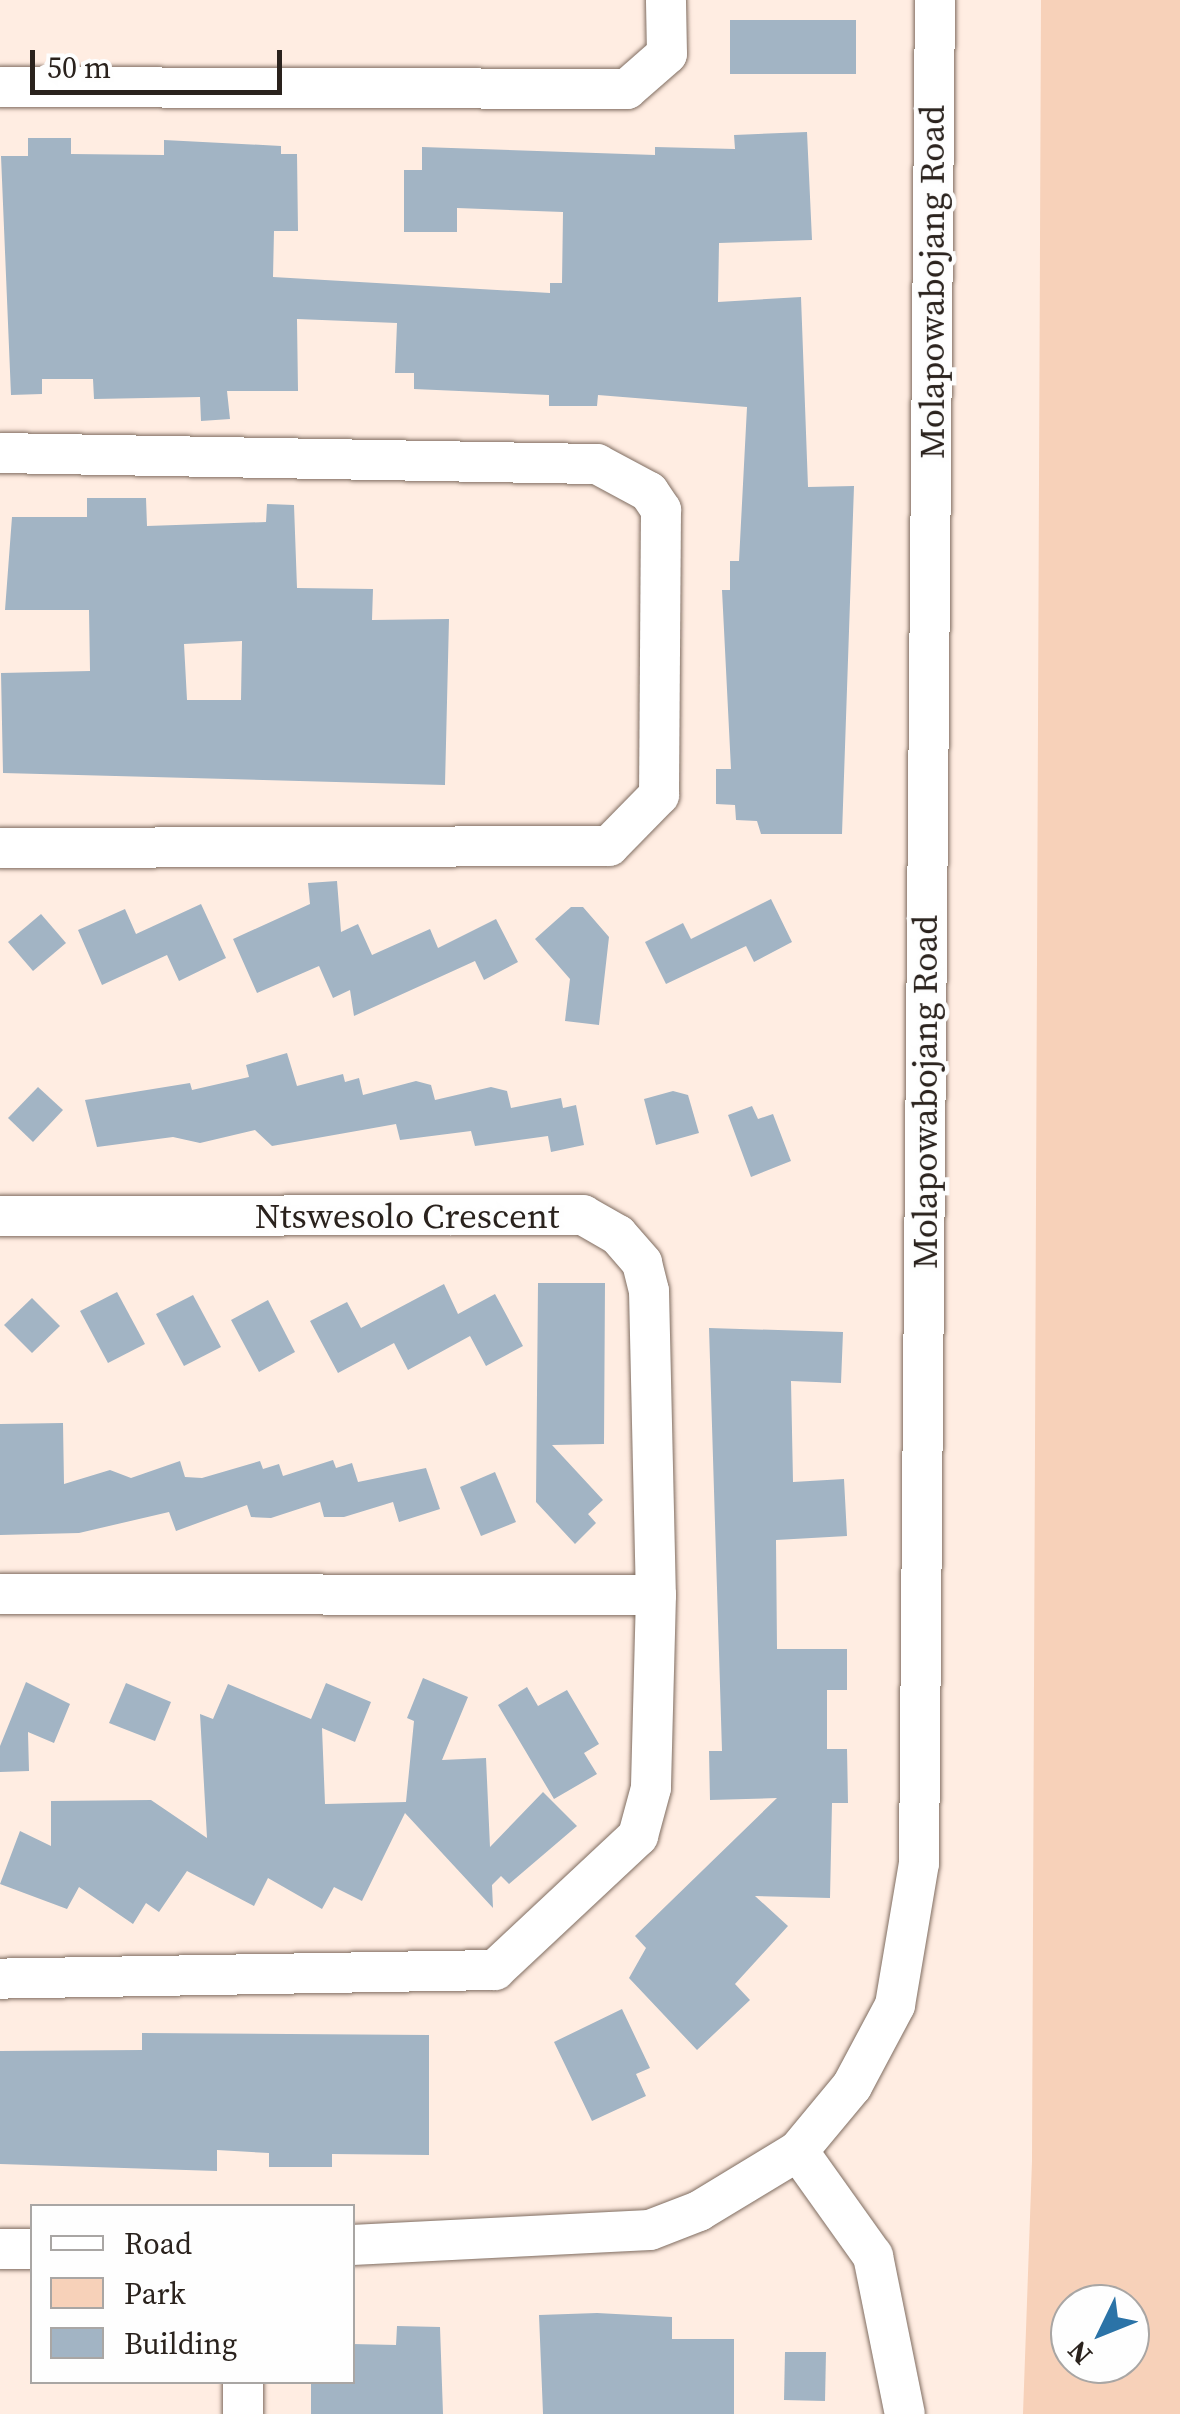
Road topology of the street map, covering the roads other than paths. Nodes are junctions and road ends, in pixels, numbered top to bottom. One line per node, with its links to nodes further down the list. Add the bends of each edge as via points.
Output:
1 (666, 0): 3 (street, via 667,54 628,89)
2 (934, 0): 10 (street, Molapowabojang Road, via 919,1864 895,2005 852,2086)
3 (0, 87)
4 (0, 452): 5 (street, via 596,464 649,492 662,510 659,795 609,846)
5 (0, 848)
6 (0, 1216): 8 (street, Ntswesolo Crescent, via 583,1215 618,1235 642,1264 649,1291)
7 (0, 1594): 8 (street)
8 (656, 1595): 9 (street, Ntswesolo Crescent, via 651,1788 638,1836 494,1970)
9 (0, 1979)
10 (798, 2151): 11 (street, via 650,2230); 16 (street, via 872,2256)
11 (355, 2245)
12 (0, 2249): 13 (street)
13 (30, 2249)
14 (243, 2384): 15 (street)
15 (243, 2414)
16 (905, 2414)

